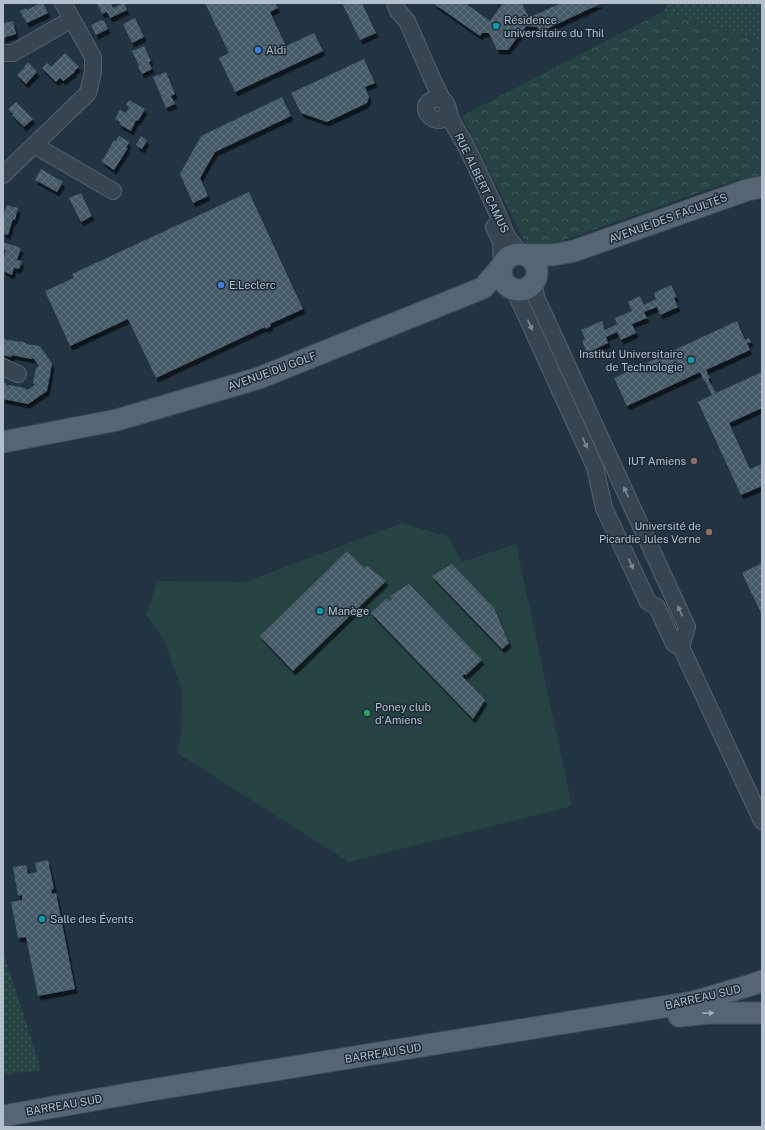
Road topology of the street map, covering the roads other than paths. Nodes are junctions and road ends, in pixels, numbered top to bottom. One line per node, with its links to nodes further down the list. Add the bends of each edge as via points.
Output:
1 (63, 3): 3 (street)
2 (397, 7): 5 (street, RUE ALBERT CAMUS, via 402,32 425,86)
3 (72, 19): 4 (street, via 14,52); 6 (street, via 93,57 93,72 88,93)
4 (3, 53)
5 (439, 108): 11 (street, RUE ALBERT CAMUS, via 450,118 509,238); 12 (street, RUE ALBERT CAMUS, via 442,123 501,242)
6 (34, 145): 7 (street); 9 (street)
7 (3, 175)
8 (762, 187): 10 (main road, AVENUE DES FACULTÉS)
9 (113, 191)
10 (574, 251): 11 (main road, AVENUE DES FACULTÉS, via 553,255); 13 (main road, AVENUE DES FACULTÉS)
11 (525, 255): 12 (main road, via 513,254); 13 (main road, via 536,266)
12 (502, 266): 14 (main road, AVENUE DU GOLF); 15 (main road, via 502,278)
13 (535, 280): 15 (main road, via 522,290); 19 (street, one-way to 13, via 687,627 536,297)
14 (483, 288): 15 (main road); 18 (main road, AVENUE DU GOLF, via 259,378 117,420)
15 (512, 288): 19 (street, one-way to 19, via 596,467 604,508 648,602 657,607 674,644)
16 (3, 367): 17 (street)
17 (18, 374)
18 (3, 442)
19 (682, 647): 20 (street)
20 (762, 820)
21 (762, 981): 23 (main road, BARREAU SUD, via 693,1002)
22 (762, 1013): 24 (main road, BARREAU SUD, one-way to 22, via 205,1093 656,1019 708,1013)
23 (3, 1116)
24 (3, 1123)

